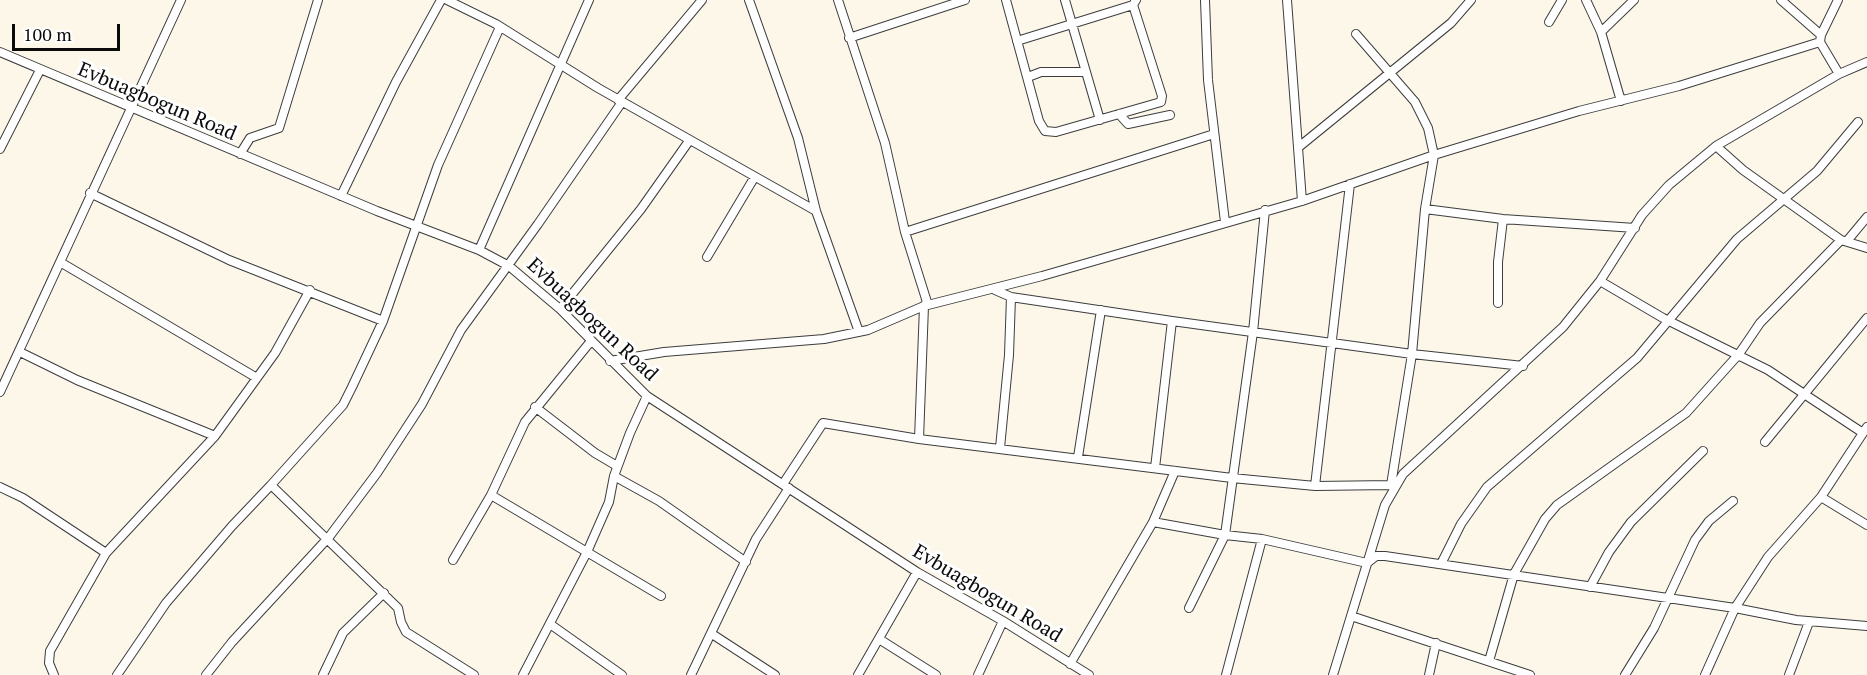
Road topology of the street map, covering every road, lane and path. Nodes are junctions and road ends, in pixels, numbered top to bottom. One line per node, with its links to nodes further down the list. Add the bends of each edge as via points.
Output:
1 (181, 0): 39 (street)
2 (318, 0): 49 (street, via 279,128 250,138)
3 (441, 0): 54 (street)
4 (447, 0): 23 (street)
5 (589, 0): 31 (street)
6 (702, 0): 37 (street)
7 (749, 0): 59 (street, via 798,138)
8 (838, 0): 26 (street)
9 (965, 0): 26 (street)
10 (1006, 0): 28 (street)
11 (1065, 0): 22 (street)
12 (1205, 0): 44 (street)
13 (1287, 0): 46 (street)
14 (1471, 0): 34 (street, via 1451,23)
15 (1562, 0): 21 (street)
16 (1586, 0): 24 (street)
17 (1634, 0): 24 (street)
18 (1781, 0): 27 (street)
19 (1838, 0): 27 (street)
20 (1134, 3): 22 (street); 40 (street, via 1162,96 1161,102)
21 (1549, 22)
22 (1072, 24): 28 (street); 33 (street)
23 (501, 27): 31 (street); 63 (street, via 438,165)
24 (1601, 32): 38 (street)
25 (1356, 34): 34 (street)
26 (849, 38): 65 (street, via 885,143)
27 (1820, 39): 35 (street); 38 (street)
28 (1017, 41): 36 (street)
29 (0, 52): 32 (street, Evbuagbogun Road)
30 (1867, 62): 35 (street)
31 (560, 66): 37 (street); 68 (street)
32 (40, 70): 39 (street, Evbuagbogun Road); 48 (street)
33 (1086, 72): 36 (street, via 1041,72); 42 (street)
34 (1389, 73): 46 (street); 50 (street, via 1415,102 1428,128)
35 (1839, 74): 47 (street)
36 (1029, 77): 42 (street, via 1039,121 1046,131)
37 (620, 101): 45 (street); 71 (street)
38 (1621, 101): 50 (street)
39 (129, 108): 49 (street, Evbuagbogun Road); 53 (street)
40 (1119, 114): 41 (street, via 1128,124); 42 (street)
41 (1170, 114)
42 (1100, 120)
43 (1858, 122): 55 (street, via 1816,171)
44 (1214, 134): 62 (street); 65 (street)
45 (688, 141): 51 (street); 78 (street, via 641,209)
46 (1300, 146): 56 (street)
47 (1716, 146): 55 (street); 64 (street, via 1669,185)
48 (0, 149)
49 (240, 154): 54 (street, Evbuagbogun Road)
50 (1434, 155): 52 (street); 57 (street)
51 (753, 178): 59 (street); 69 (street)
52 (1350, 184): 56 (street); 87 (street)
53 (90, 193): 70 (street); 73 (street, via 229,260)
54 (341, 196): 63 (street, Evbuagbogun Road)
55 (1781, 199): 66 (street); 83 (street, via 1737,239)
56 (1302, 201): 58 (street)
57 (1425, 209): 61 (street); 89 (street)
58 (1265, 210): 62 (street); 85 (street)
59 (816, 211): 84 (street)
60 (1867, 217): 66 (street)
61 (1503, 219): 64 (street); 76 (street)
62 (1225, 222): 74 (street)
63 (417, 226): 68 (street, Evbuagbogun Road); 81 (street)
64 (1635, 228): 72 (street)
65 (905, 232): 77 (street, via 927,302)
66 (1844, 240): 67 (street); 90 (street, via 1760,323)
67 (1867, 248)
68 (480, 250): 71 (street, Evbuagbogun Road)
69 (707, 257)
70 (60, 262): 88 (street); 93 (street)
71 (509, 266): 78 (street, Evbuagbogun Road); 121 (street, via 461,330 422,404 377,473)
72 (1600, 281): 83 (street); 92 (street, via 1563,327)
73 (310, 290): 81 (street); 93 (street)
74 (995, 290): 75 (street); 77 (street)
75 (1011, 297): 79 (street); 102 (street)
76 (1498, 303)
77 (924, 306): 84 (street); 100 (street)
78 (560, 309): 86 (street, Evbuagbogun Road)
79 (1101, 310): 82 (street); 104 (street)
80 (1867, 318): 95 (street)
81 (383, 321): 110 (street, via 343,405)
82 (1172, 321): 85 (street); 106 (street)
83 (1669, 321): 90 (street); 128 (street, via 1637,358 1487,487 1461,524)
84 (859, 332): 91 (street)
85 (1253, 332): 87 (street); 109 (street)
86 (591, 341): 91 (street, Evbuagbogun Road); 97 (street)
87 (1334, 343): 89 (street); 112 (street)
88 (20, 352): 94 (street); 99 (street, via 77,380)
89 (1412, 354): 92 (street); 113 (street)
90 (1738, 354): 95 (street); 130 (street, via 1686,413 1557,506 1545,519)
91 (610, 361): 96 (street, Evbuagbogun Road)
92 (1523, 366): 113 (street)
93 (258, 378): 99 (street)
94 (0, 392)
95 (1804, 393): 98 (street); 101 (street)
96 (647, 396): 105 (street); 111 (street, Evbuagbogun Road)
97 (535, 407): 105 (street); 115 (street)
98 (1865, 430): 116 (street)
99 (215, 436): 124 (street)
100 (919, 439): 102 (street); 111 (street, via 824,423)
101 (1765, 442)
102 (1000, 448): 104 (street)
103 (1702, 451): 131 (street, via 1630,522)
104 (1078, 457): 106 (street)
105 (617, 466): 108 (street)
106 (1155, 468): 107 (street)
107 (1175, 471): 109 (street); 118 (street)
108 (614, 476): 123 (street, via 609,502); 126 (street, via 659,501)
109 (1232, 478): 112 (street); 120 (street)
110 (271, 485): 121 (street); 149 (street, via 166,603)
111 (786, 486): 126 (street); 129 (street, Evbuagbogun Road)
112 (1315, 486): 113 (street)
113 (1392, 486): 127 (street)
114 (0, 487): 124 (street)
115 (491, 495): 123 (street); 125 (street)
116 (1821, 496): 119 (street); 136 (street, via 1768,557)
117 (1733, 501): 134 (street, via 1709,521 1695,540)
118 (1153, 522): 120 (street); 146 (street)
119 (1867, 525)
120 (1225, 536): 122 (street); 135 (street)
121 (328, 537): 132 (street); 150 (street, via 231,642)
122 (1262, 539): 127 (street); 160 (street)
123 (587, 552): 133 (street); 140 (street)
124 (106, 553): 148 (street, via 50,651)
125 (453, 560)
126 (746, 562): 142 (street)
127 (1366, 563): 128 (street, via 1376,556); 137 (street)
128 (1441, 564): 130 (street)
129 (917, 572): 138 (street, Evbuagbogun Road); 143 (street)
130 (1514, 574): 131 (street); 145 (street)
131 (1590, 586): 134 (street)
132 (384, 593): 147 (street, via 343,633); 151 (street, via 398,608 406,632)
133 (661, 596)
134 (1666, 598): 136 (street); 164 (street, via 1654,628)
135 (1189, 608)
136 (1736, 608): 139 (street); 165 (street)
137 (1352, 616): 144 (street); 161 (street)
138 (1003, 621): 146 (street, Evbuagbogun Road); 158 (street)
139 (1809, 622): 141 (street); 166 (street)
140 (550, 624): 152 (street); 153 (street)
141 (1867, 626)
142 (712, 634): 154 (street); 155 (street)
143 (879, 639): 156 (street); 157 (street)
144 (1436, 643): 145 (street); 162 (street)
145 (1489, 661): 163 (street)
146 (1072, 669): 159 (street, Evbuagbogun Road)
147 (325, 674)
148 (54, 675)
149 (117, 675)
150 (206, 675)
151 (474, 675)
152 (523, 675)
153 (622, 675)
154 (691, 675)
155 (775, 675)
156 (858, 675)
157 (936, 675)
158 (978, 675)
159 (1089, 675)
160 (1226, 675)
161 (1333, 675)
162 (1429, 675)
163 (1529, 675)
164 (1624, 675)
165 (1705, 675)
166 (1789, 675)

